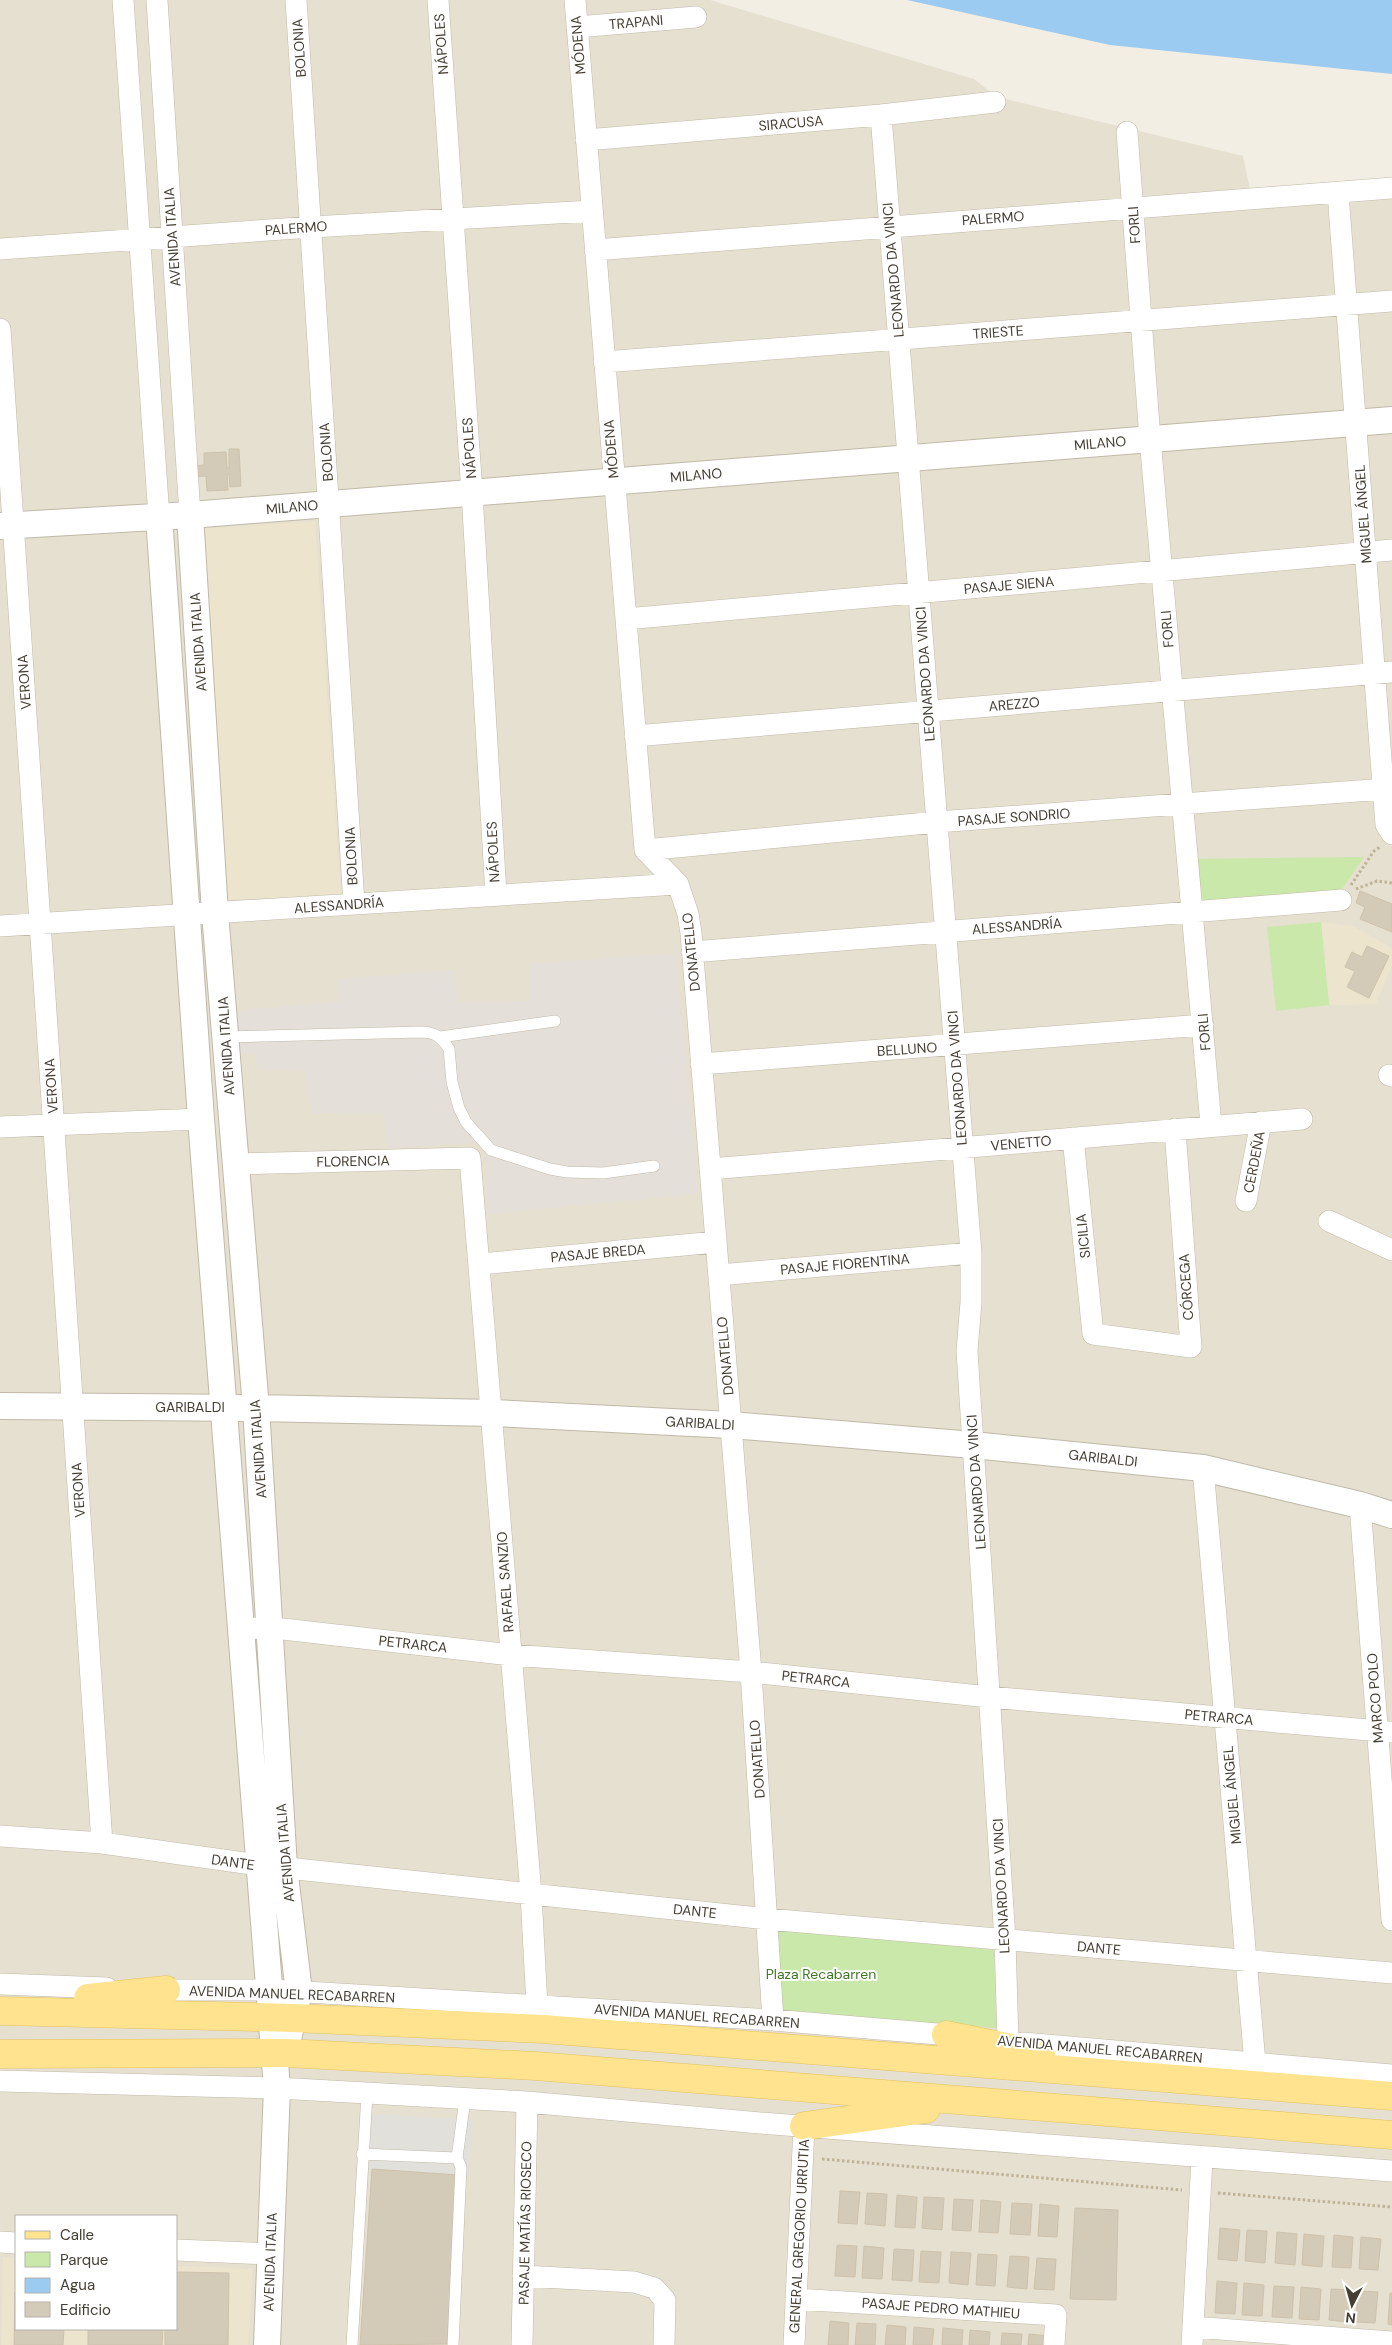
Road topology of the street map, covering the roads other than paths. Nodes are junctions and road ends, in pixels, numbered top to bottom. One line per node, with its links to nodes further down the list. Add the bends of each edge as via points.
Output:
1 (122, 0): 20 (street, AVENIDA ITALIA)
2 (157, 0): 19 (street, AVENIDA ITALIA)
3 (296, 0): 18 (street, BOLONIA)
4 (438, 0): 16 (street, NÁPOLES)
5 (574, 0): 7 (street, MÓDENA)
6 (696, 17): 7 (street, TRAPANI)
7 (577, 27): 11 (street, MÓDENA)
8 (995, 102): 9 (street, SIRACUSA)
9 (881, 115): 11 (street, SIRACUSA); 17 (street, LEONARDO DA VINCI)
10 (1127, 132): 14 (street, FORLI)
11 (586, 140): 15 (street, MÓDENA)
12 (1392, 188): 13 (street, PALERMO)
13 (1338, 193): 14 (street, PALERMO); 24 (street, MIGUEL ÁNGEL)
14 (1132, 207): 17 (street, PALERMO); 25 (street, FORLI)
15 (592, 211): 16 (street, PALERMO); 22 (street, MÓDENA)
16 (452, 220): 18 (street, PALERMO); 34 (street, NÁPOLES)
17 (890, 226): 22 (street, PALERMO); 27 (street, LEONARDO DA VINCI)
18 (312, 227): 19 (street, PALERMO); 35 (street, BOLONIA)
19 (172, 237): 20 (street, PALERMO); 36 (street, AVENIDA ITALIA)
20 (139, 240): 21 (street, PALERMO); 37 (street, AVENIDA ITALIA)
21 (0, 249)
22 (595, 250): 28 (street, MÓDENA)
23 (1392, 301): 24 (street, TRIESTE)
24 (1347, 304): 25 (street, TRIESTE); 30 (street, MIGUEL ÁNGEL)
25 (1141, 320): 27 (street, TRIESTE); 31 (street, FORLI)
26 (0, 329): 38 (street, VERONA)
27 (899, 339): 28 (street, TRIESTE); 32 (street, LEONARDO DA VINCI)
28 (604, 362): 33 (street, MÓDENA)
29 (1392, 420): 30 (street, MILANO)
30 (1356, 423): 31 (street, MILANO); 40 (street, MIGUEL ÁNGEL)
31 (1150, 439): 32 (street, MILANO); 41 (street, FORLI)
32 (908, 458): 33 (street, MILANO); 42 (street, LEONARDO DA VINCI)
33 (614, 482): 34 (street, MILANO); 43 (street, MÓDENA)
34 (472, 493): 35 (street, MILANO); 54 (street, NÁPOLES)
35 (330, 504): 36 (street, MILANO); 56 (street, BOLONIA)
36 (190, 515): 37 (street, MILANO); 57 (street, AVENIDA ITALIA)
37 (159, 517): 38 (street, MILANO); 59 (street, AVENIDA ITALIA)
38 (7, 525): 60 (street, VERONA)
39 (1392, 550): 40 (street, PASAJE SIENA)
40 (1366, 553): 41 (street, PASAJE SIENA); 44 (street, MIGUEL ÁNGEL)
41 (1162, 571): 42 (street, PASAJE SIENA); 45 (street, FORLI)
42 (919, 593): 43 (street, PASAJE SIENA); 46 (street, LEONARDO DA VINCI)
43 (626, 619): 47 (street, MÓDENA)
44 (1384, 672): 45 (street, AREZZO); 48 (street, MIGUEL ÁNGEL)
45 (1173, 690): 46 (street, AREZZO); 49 (street, FORLI)
46 (928, 711): 47 (street, AREZZO); 50 (street, LEONARDO DA VINCI)
47 (635, 736): 52 (street, MÓDENA)
48 (1385, 789): 49 (street, PASAJE SONDRIO); 51 (street, MIGUEL ÁNGEL)
49 (1182, 804): 50 (street, PASAJE SONDRIO); 58 (street, FORLI)
50 (937, 822): 52 (street, PASAJE SONDRIO); 62 (street, LEONARDO DA VINCI)
51 (1389, 838)
52 (644, 850): 53 (street)
53 (678, 884): 54 (street, ALESSANDRÍA); 63 (street, DONATELLO, via 688,914)
54 (496, 896): 56 (street, ALESSANDRÍA)
55 (1341, 900): 58 (street, ALESSANDRÍA)
56 (354, 904): 57 (street, ALESSANDRÍA)
57 (215, 913): 59 (street, ALESSANDRÍA); 66 (street, AVENIDA ITALIA)
58 (1192, 913): 62 (street, ALESSANDRÍA); 65 (street, FORLI)
59 (187, 915): 60 (street, ALESSANDRÍA); 70 (street, AVENIDA ITALIA)
60 (40, 924): 61 (street, ALESSANDRÍA); 73 (street, VERONA)
61 (0, 926)
62 (945, 932): 63 (street, ALESSANDRÍA); 68 (street, LEONARDO DA VINCI)
63 (692, 952): 69 (street, DONATELLO)
64 (555, 1021): 67 (lane)
65 (1203, 1025): 68 (street, BELLUNO); 74 (street, FORLI)
66 (225, 1037): 67 (lane, via 421,1032); 80 (street, AVENIDA ITALIA)
67 (440, 1037): 81 (lane, via 449,1048 452,1082 459,1108 466,1122 492,1150 550,1170 568,1172 604,1173)
68 (954, 1046): 69 (street, BELLUNO); 78 (street, LEONARDO DA VINCI)
69 (701, 1064): 82 (street, DONATELLO)
70 (201, 1119): 73 (street); 93 (street, AVENIDA ITALIA)
71 (1302, 1119): 72 (street, VENETTO)
72 (1262, 1122): 74 (street, VENETTO); 83 (street, CERDEÑA)
73 (53, 1125): 75 (street); 92 (street, VERONA)
74 (1211, 1125): 76 (street, VENETTO)
75 (0, 1127)
76 (1175, 1129): 77 (street, VENETTO); 90 (street, CÓRCEGA, via 1191,1347)
77 (1073, 1138): 78 (street, VENETTO); 90 (street, SICILIA)
78 (962, 1148): 82 (street, VENETTO); 87 (street, LEONARDO DA VINCI)
79 (470, 1158): 80 (street, FLORENCIA); 88 (street, RAFAEL SANZIO)
80 (235, 1164): 94 (street, AVENIDA ITALIA)
81 (654, 1166)
82 (710, 1169): 85 (street, DONATELLO)
83 (1246, 1202)
84 (1329, 1221): 86 (street)
85 (716, 1242): 88 (street, PASAJE BREDA); 89 (street, DONATELLO)
86 (1392, 1250)
87 (971, 1253): 89 (street, PASAJE FIORENTINA); 97 (street, LEONARDO DA VINCI, via 967,1352)
88 (480, 1264): 95 (street, RAFAEL SANZIO)
89 (719, 1276): 96 (street, DONATELLO)
90 (1093, 1334)
91 (0, 1406): 92 (street, GARIBALDI)
92 (72, 1406): 93 (street, GARIBALDI); 109 (street, VERONA)
93 (223, 1407): 94 (street, GARIBALDI); 101 (street, AVENIDA ITALIA)
94 (256, 1408): 95 (street, GARIBALDI); 102 (street, AVENIDA ITALIA)
95 (493, 1413): 96 (street, GARIBALDI); 103 (street, RAFAEL SANZIO)
96 (731, 1424): 97 (street, GARIBALDI); 104 (street, DONATELLO)
97 (973, 1445): 98 (street, GARIBALDI); 105 (street, LEONARDO DA VINCI)
98 (1203, 1468): 99 (street, GARIBALDI); 106 (street, MIGUEL ÁNGEL)
99 (1360, 1505): 100 (street, GARIBALDI); 107 (street, MARCO POLO)
100 (1392, 1515)
101 (240, 1628): 102 (street, PETRARCA); 110 (street, AVENIDA ITALIA)
102 (271, 1628): 103 (street, PETRARCA); 110 (street, AVENIDA ITALIA)
103 (511, 1655): 104 (street, PETRARCA); 111 (street, RAFAEL SANZIO)
104 (751, 1672): 105 (street, PETRARCA); 112 (street, DONATELLO)
105 (989, 1697): 106 (street, PETRARCA); 114 (street, LEONARDO DA VINCI)
106 (1226, 1717): 107 (street, PETRARCA); 115 (street, MIGUEL ÁNGEL)
107 (1385, 1732): 113 (street, MARCO POLO)
108 (0, 1836): 109 (street, DANTE)
109 (102, 1843): 110 (street, DANTE)
110 (271, 1866): 111 (street, DANTE); 119 (street, AVENIDA ITALIA); 122 (street, AVENIDA ITALIA)
111 (531, 1894): 112 (street, DANTE); 120 (street, RAFAEL SANZIO)
112 (768, 1919): 114 (street, DANTE); 123 (street)
113 (1392, 1920)
114 (1005, 1940): 115 (street, DANTE); 125 (street, LEONARDO DA VINCI)
115 (1246, 1960): 116 (street, DANTE); 128 (street, MIGUEL ÁNGEL)
116 (1392, 1973)
117 (0, 1984): 118 (street, AVENIDA MANUEL RECABARREN)
118 (166, 1990): 119 (street, AVENIDA MANUEL RECABARREN); 121 (main road)
119 (269, 1990): 122 (street, AVENIDA ITALIA)
120 (537, 2006): 122 (street, AVENIDA MANUEL RECABARREN); 123 (street, AVENIDA MANUEL RECABARREN)
121 (0, 2009): 122 (main road, AVENIDA MANUEL RECABARREN)
122 (288, 2009): 127 (street, AVENIDA ITALIA); 130 (main road, AVENIDA MANUEL RECABARREN)
123 (773, 2020): 124 (street, AVENIDA MANUEL RECABARREN)
124 (946, 2035): 125 (street, AVENIDA MANUEL RECABARREN); 130 (main road)
125 (1008, 2041): 128 (street, AVENIDA MANUEL RECABARREN)
126 (0, 2054): 127 (main road)
127 (279, 2054): 132 (street, AVENIDA ITALIA); 137 (main road, via 536,2066)
128 (1255, 2063): 129 (street, AVENIDA MANUEL RECABARREN)
129 (1392, 2075)
130 (1163, 2079): 134 (main road, AVENIDA MANUEL RECABARREN)
131 (0, 2082): 132 (street)
132 (277, 2088): 133 (street); 147 (street, AVENIDA ITALIA)
133 (367, 2094): 135 (street); 140 (lane)
134 (1392, 2096)
135 (465, 2099): 136 (street); 141 (lane)
136 (527, 2102): 138 (street); 148 (street, PASAJE MATÍAS RIOSECO)
137 (976, 2102): 138 (main road); 139 (main road)
138 (804, 2126): 142 (street); 149 (street, GENERAL GREGORIO URRUTIA)
139 (1392, 2135)
140 (362, 2154): 141 (lane); 153 (lane)
141 (457, 2158): 154 (lane, via 461,2167)
142 (1202, 2158): 143 (street); 150 (street)
143 (1392, 2172)
144 (0, 2242): 145 (street)
145 (15, 2242)
146 (178, 2250): 147 (street)
147 (271, 2254): 152 (street, AVENIDA ITALIA)
148 (523, 2276): 155 (street, PASAJE MATÍAS RIOSECO); 156 (street, via 634,2282 654,2288 665,2300)
149 (796, 2299): 157 (street, GENERAL GREGORIO URRUTIA); 158 (street, PASAJE PEDRO MATHIEU, via 1056,2315)
150 (1192, 2336): 151 (street)
151 (1392, 2342)
152 (267, 2345)
153 (352, 2345)
154 (453, 2345)
155 (522, 2345)
156 (664, 2345)
157 (794, 2345)
158 (1054, 2345)

